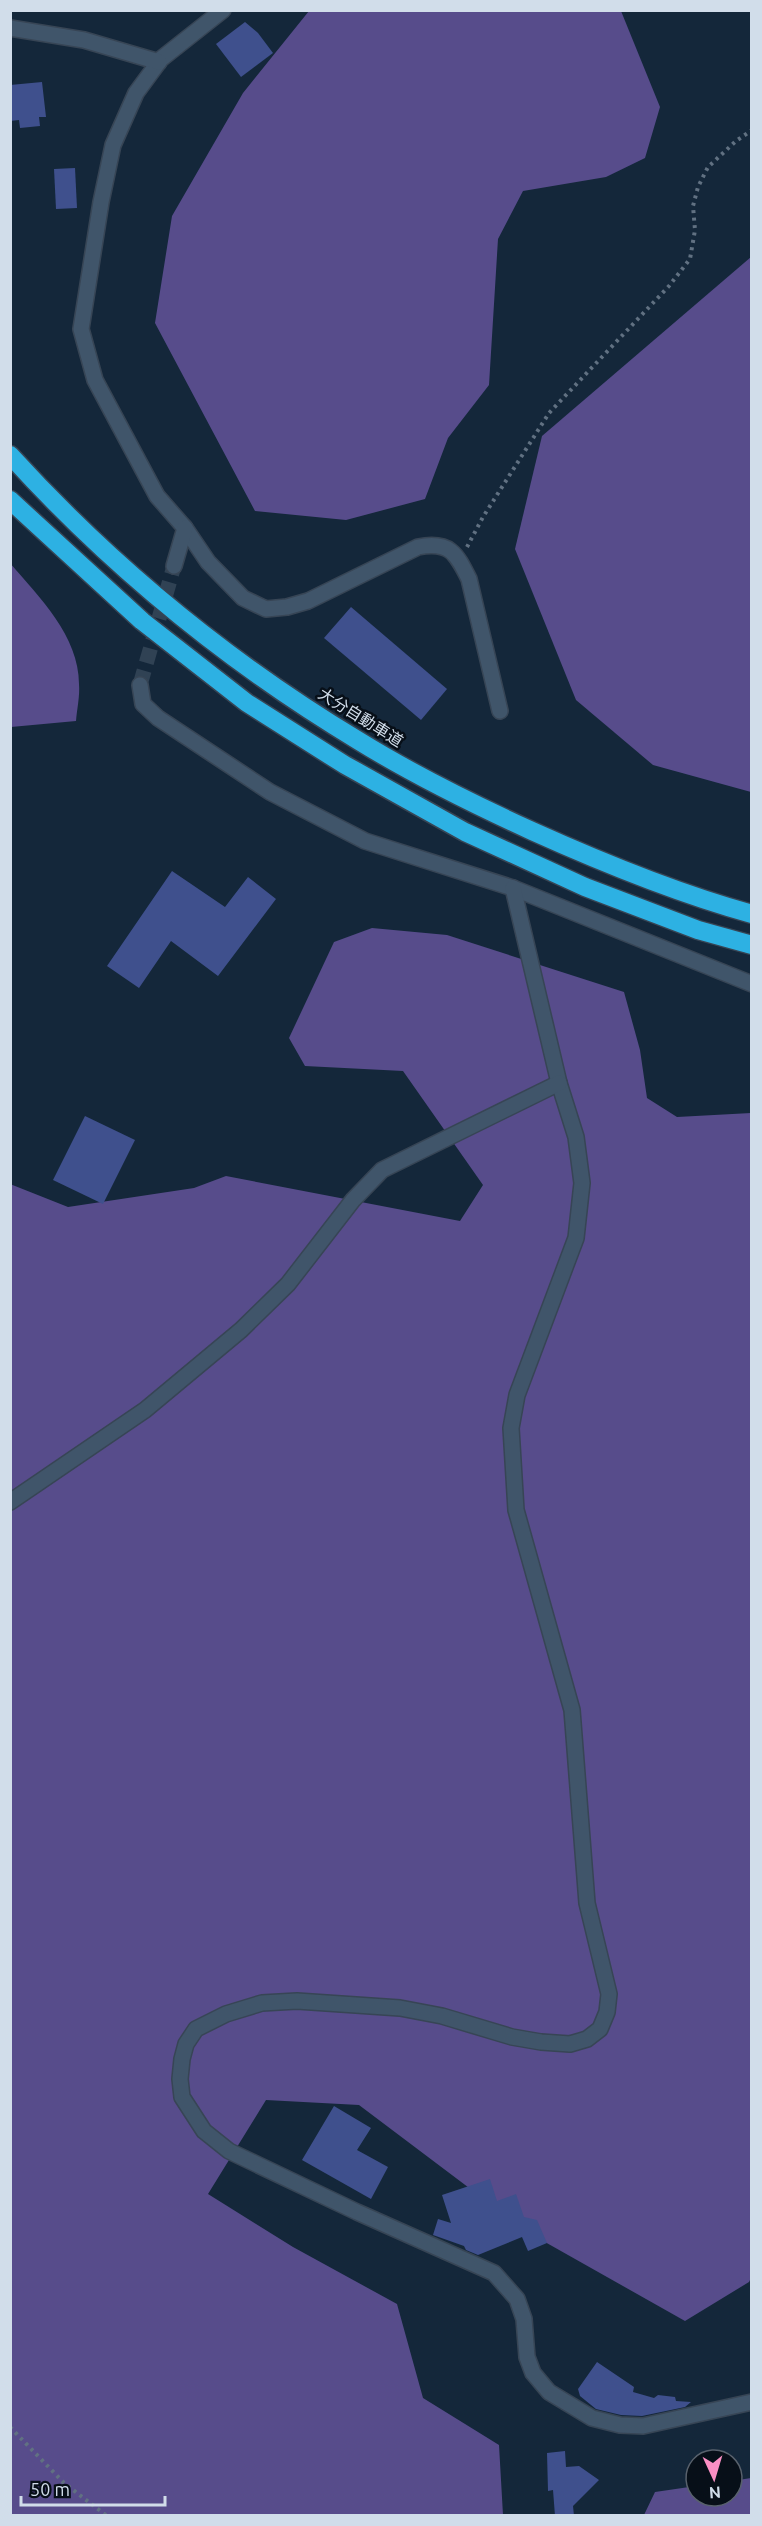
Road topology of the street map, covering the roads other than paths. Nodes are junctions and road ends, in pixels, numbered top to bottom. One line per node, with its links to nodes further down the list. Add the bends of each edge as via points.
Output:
1 (223, 10): 3 (street)
2 (10, 28): 3 (street, via 84,40)
3 (159, 62): 6 (street, via 136,93 113,145 81,329 95,380 158,496)
4 (10, 455): 11 (highway, 大分自動車道, via 157,598 266,680 359,742 481,807 594,859 709,903)
5 (10, 500): 12 (highway, via 142,621 247,703 345,765 465,832 585,887 698,930)
6 (185, 528): 7 (street); 9 (street, via 208,562 243,598 266,609 308,601 418,547 444,545 460,561 469,579)
7 (174, 566)
8 (140, 685): 10 (street, via 143,704 158,718 270,792 365,841)
9 (500, 711)
10 (513, 888): 13 (street); 14 (street)
11 (752, 914)
12 (752, 945)
13 (752, 984)
14 (559, 1083): 15 (street, via 382,1170 353,1200 288,1284 241,1330 145,1410); 16 (street, via 576,1137 582,1183 576,1238 517,1395 511,1428 516,1510 572,1710 587,1904 609,1994 607,2012 600,2029 587,2039 570,2044 512,2037 400,2008 289,2000 262,2003 196,2029 182,2059 182,2097 204,2131 229,2151 494,2273 518,2299 533,2373 549,2392 592,2418 643,2426)
15 (10, 1502)
16 (752, 2402)

